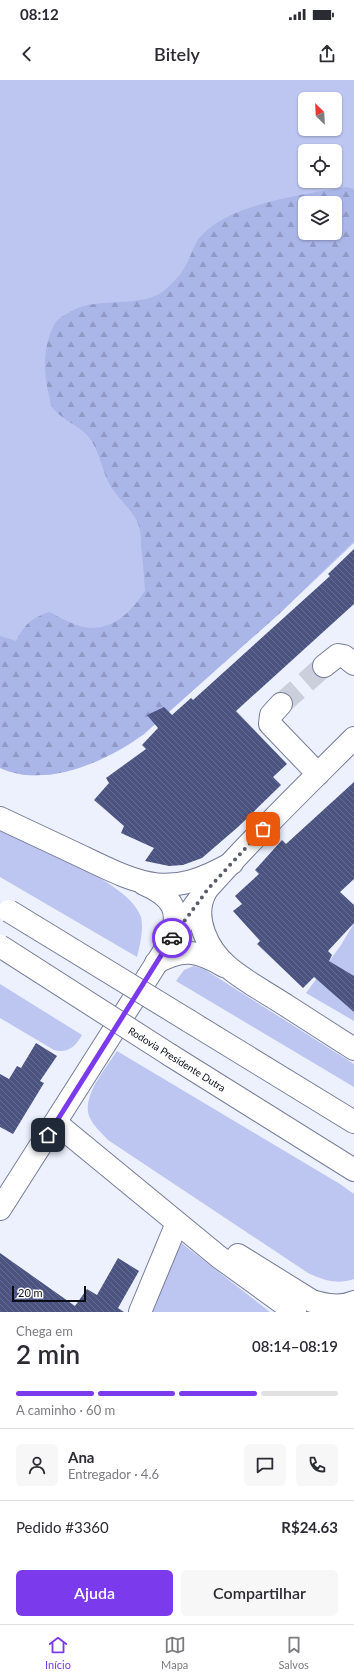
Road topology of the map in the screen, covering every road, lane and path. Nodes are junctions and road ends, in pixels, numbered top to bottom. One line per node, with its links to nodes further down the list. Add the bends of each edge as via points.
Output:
1 (354, 664): 2 (main road, via 338,654)
2 (324, 666)
3 (281, 704): 5 (main road, via 270,715 270,724)
4 (354, 738): 5 (main road)
5 (318, 774): 7 (main road)
6 (0, 818): 8 (main road)
7 (232, 863): 8 (main road, via 203,878 184,883 155,885); 9 (main road)
8 (139, 882): 11 (main road, via 161,892 171,902 176,922)
9 (205, 893): 11 (main road); 14 (main road, via 200,906 200,920 207,940 227,966)
10 (5, 908): 16 (main road, bridge)
11 (170, 942): 13 (main road)
12 (0, 946): 18 (main road, Rodovia Presidente Dutra, bridge)
13 (156, 963): 14 (main road, via 175,954 192,952); 17 (main road)
14 (245, 979): 15 (main road)
15 (354, 1049)
16 (354, 1122)
17 (56, 1123): 21 (main road); 22 (main road)
18 (308, 1141): 19 (main road, Rodovia Presidente Dutra); 20 (main road)
19 (354, 1170)
20 (354, 1178)
21 (0, 1209)
22 (177, 1223): 23 (main road, via 233,1251 312,1300 336,1306); 24 (main road); 25 (main road)
23 (354, 1302)
24 (140, 1312)
25 (295, 1312)

